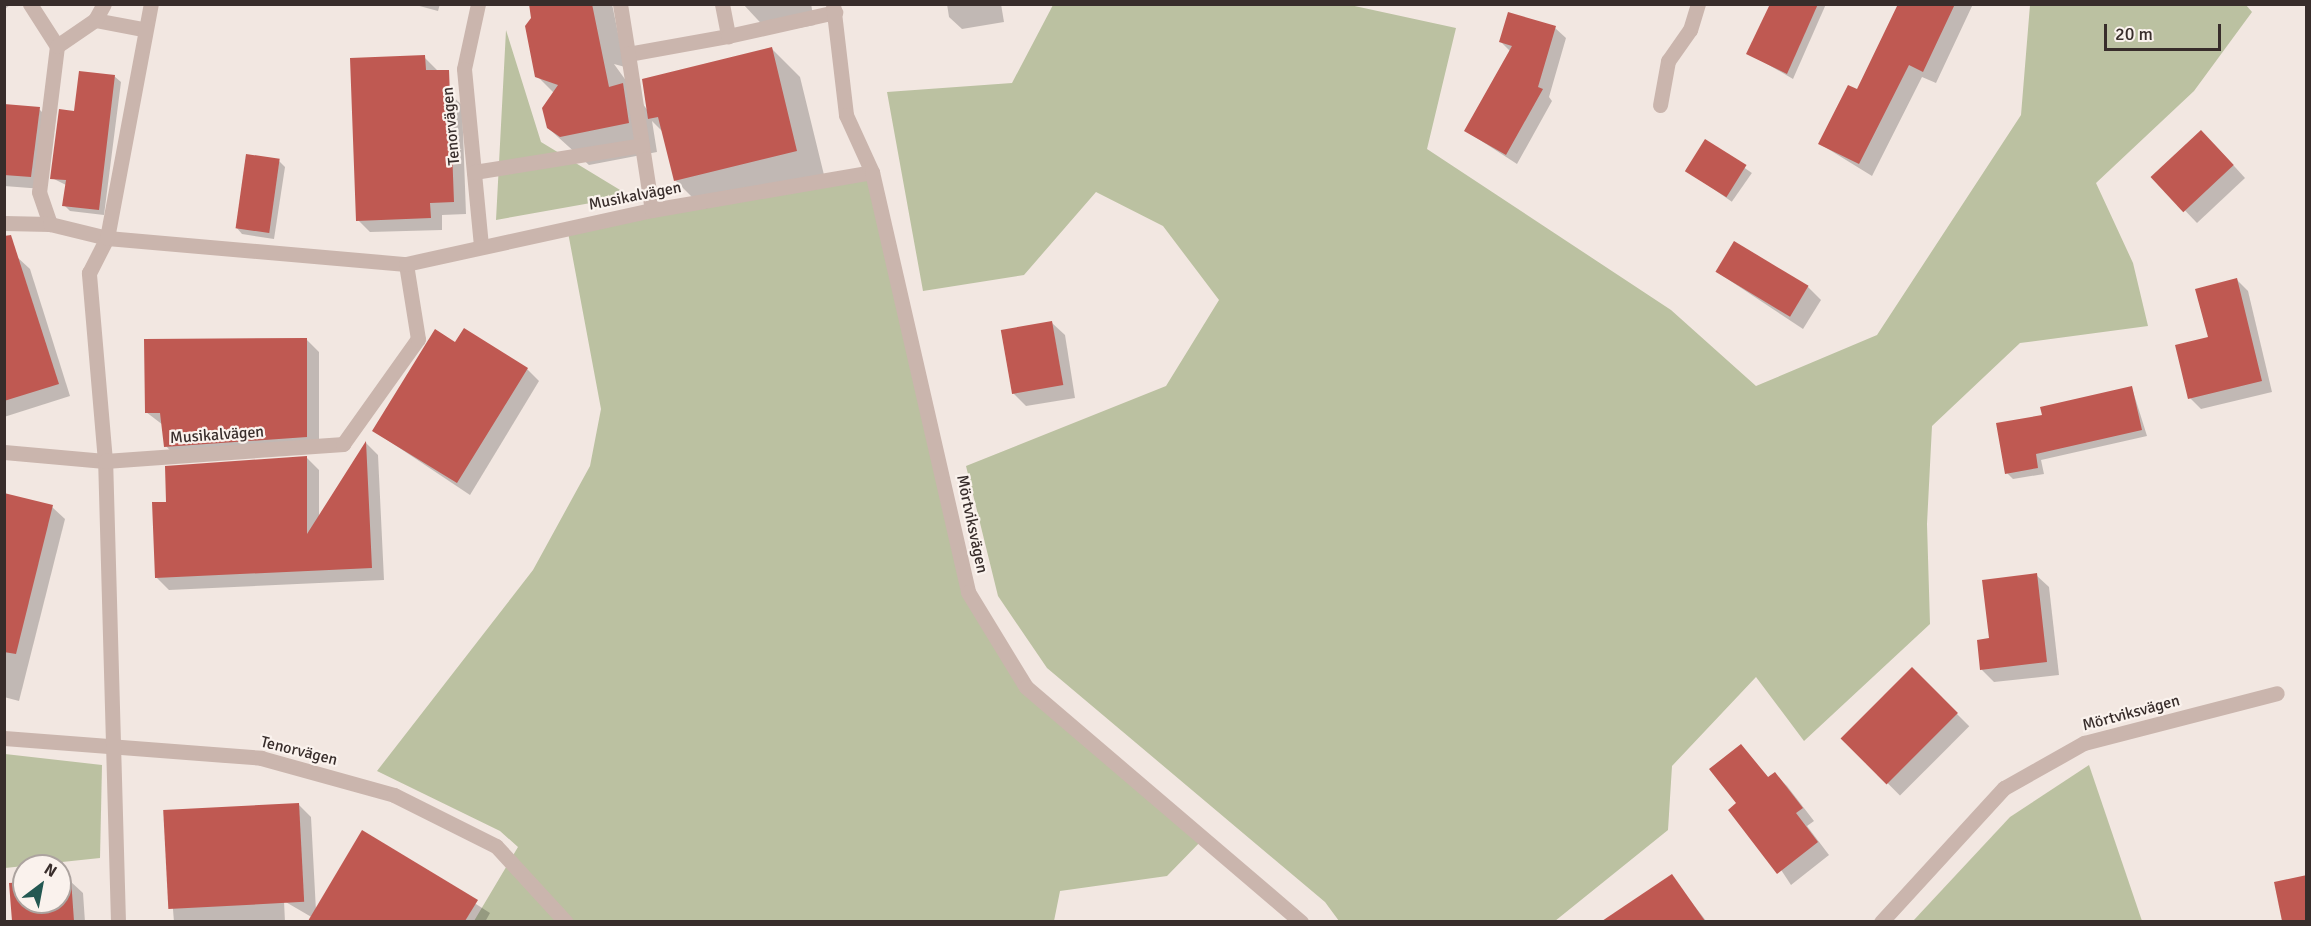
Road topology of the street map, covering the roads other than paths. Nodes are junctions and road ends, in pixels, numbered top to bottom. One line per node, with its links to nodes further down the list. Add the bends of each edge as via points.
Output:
1 (30, 4): 12 (street)
2 (104, 4): 9 (street)
3 (151, 4): 10 (street)
4 (478, 4): 16 (street, Tenorvägen, via 464,69)
5 (620, 4): 13 (street)
6 (722, 4): 11 (street)
7 (1698, 4): 14 (street, via 1690,30 1668,62)
8 (834, 8): 11 (street); 17 (street, Mörtviksvägen, via 846,116)
9 (94, 20): 10 (street); 12 (street)
10 (143, 29): 21 (street)
11 (728, 36): 13 (street)
12 (57, 46): 20 (street, via 39,192)
13 (628, 54): 15 (street)
14 (1660, 105)
15 (642, 145): 16 (street); 18 (street)
16 (474, 172): 22 (street, Tenorvägen)
17 (872, 172): 18 (street, Musikalvägen); 31 (street, Mörtviksvägen, via 968,592 1026,687)
18 (652, 210): 22 (street, Musikalvägen)
19 (4, 223): 20 (street, Musikalvägen)
20 (50, 224): 21 (street, Musikalvägen)
21 (108, 238): 23 (street, Musikalvägen); 25 (street, via 89,273)
22 (481, 244): 23 (street, Musikalvägen)
23 (406, 264): 25 (street, Musikalvägen, via 418,339 343,444)
24 (4, 452): 25 (street, Musikalvägen)
25 (105, 461): 28 (street)
26 (2277, 693): 32 (street, Mörtviksvägen, via 2084,743 2004,789)
27 (4, 738): 28 (street)
28 (114, 748): 29 (street); 30 (street, Tenorvägen, via 261,758 394,795 496,846)
29 (118, 921)
30 (566, 921)
31 (1301, 921)
32 (1881, 921)

